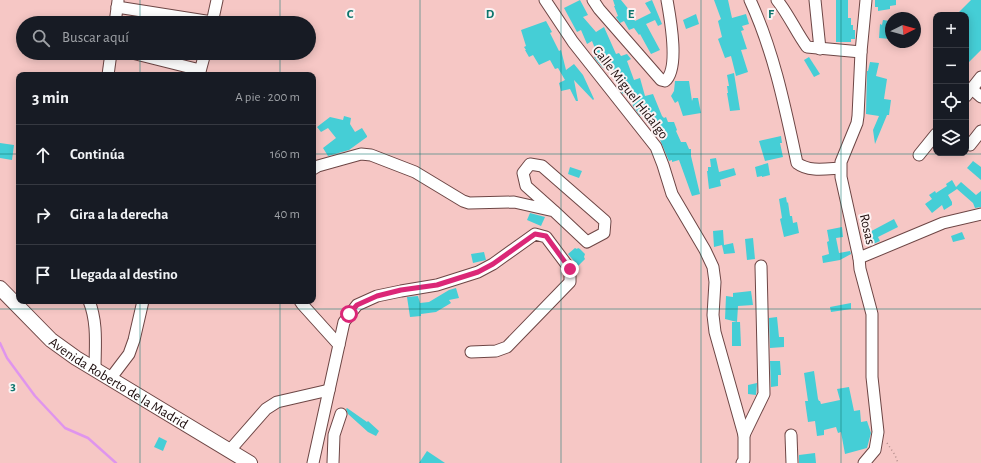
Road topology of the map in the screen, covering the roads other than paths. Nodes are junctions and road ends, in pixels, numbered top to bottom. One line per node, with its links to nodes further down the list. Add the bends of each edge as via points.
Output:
1 (217, 0): 12 (street)
2 (545, 0): 43 (street, Calle Miguel Hidalgo, via 573,42 656,147 672,194 713,268 715,332)
3 (593, 0): 4 (street, via 661,80 665,81 669,78 672,66)
4 (667, 0)
5 (750, 0): 28 (street, via 768,44 780,84 797,163 804,168)
6 (777, 0): 13 (street, via 807,47)
7 (815, 0): 13 (street)
8 (866, 0): 14 (street, Rosas)
9 (117, 4): 10 (street); 11 (street)
10 (116, 16)
11 (177, 16)
12 (214, 16)
13 (820, 49): 14 (street)
14 (861, 52): 28 (street, Rosas, via 857,123)
15 (110, 60): 18 (street)
16 (157, 60): 19 (street)
17 (203, 60): 19 (street)
18 (108, 72)
19 (199, 72)
20 (981, 77): 21 (street)
21 (969, 92): 22 (street)
22 (981, 97)
23 (981, 131): 25 (street)
24 (933, 138): 26 (street)
25 (970, 145)
26 (919, 155)
27 (316, 167): 29 (street, via 361,154 370,155 415,172 469,203 514,202)
28 (840, 168): 31 (street, Rosas)
29 (554, 211): 29 (street, via 587,242 604,233 605,221 542,166 530,164 523,173 526,186)
30 (981, 214): 31 (street, via 943,223)
31 (859, 258): 51 (street, Rosas, via 872,314 872,377 878,432 875,450)
32 (761, 266): 43 (street, Calle Miguel Hidalgo, via 764,394)
33 (0, 288): 39 (main road, Avenida Roberto de la Madrid, via 51,340)
34 (91, 304): 39 (street, via 95,321)
35 (142, 304): 40 (street, via 129,354)
36 (302, 304): 37 (street)
37 (339, 345): 38 (street, via 344,322 357,305 377,296 437,285 478,272 535,234 546,236 570,269 570,282 507,347 496,351); 41 (street)
38 (471, 352)
39 (95, 370): 40 (main road, Avenida Roberto de la Madrid)
40 (110, 379): 45 (main road, Avenida Roberto de la Madrid)
41 (329, 390): 45 (street, via 277,402 266,409); 47 (street)
42 (341, 414): 48 (street, via 334,435)
43 (744, 435): 49 (street, Calle Miguel Hidalgo)
44 (791, 435): 50 (street)
45 (230, 450): 46 (main road, Avenida Roberto de la Madrid)
46 (250, 463)
47 (313, 463)
48 (333, 463)
49 (742, 463)
50 (792, 463)
51 (864, 463)

